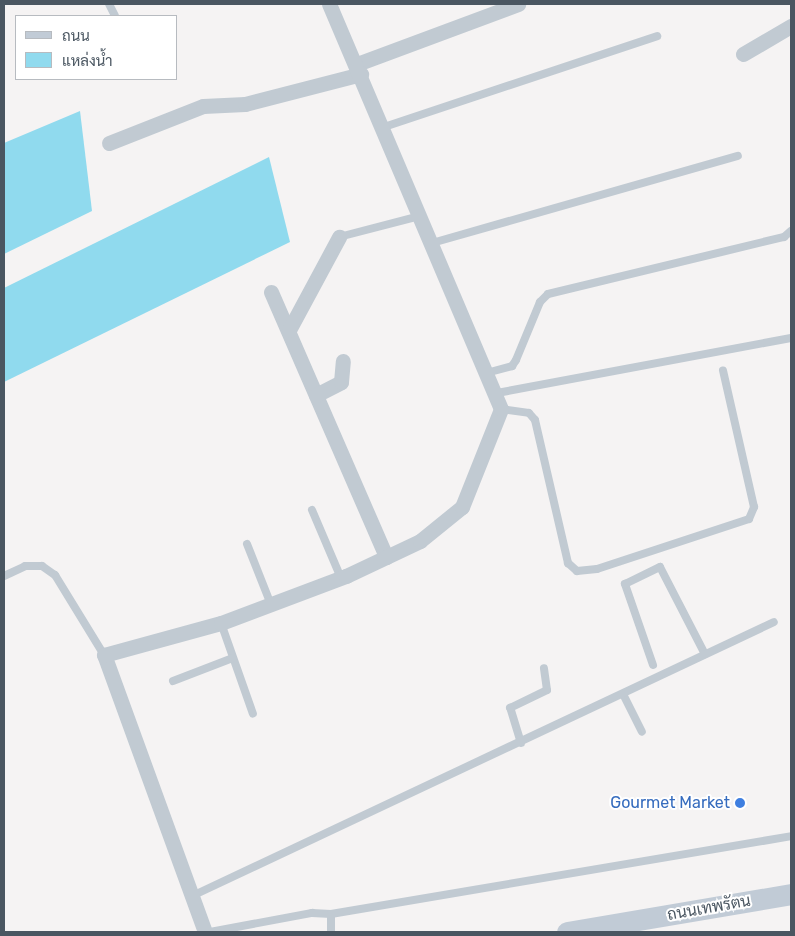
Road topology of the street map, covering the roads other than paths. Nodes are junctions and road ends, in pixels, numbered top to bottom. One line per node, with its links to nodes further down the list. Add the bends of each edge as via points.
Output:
1 (328, 4): 6 (street)
2 (518, 4): 6 (street)
3 (791, 26): 5 (street)
4 (657, 36): 7 (lane)
5 (743, 54)
6 (359, 69): 7 (street); 8 (street, via 245,104 203,106)
7 (384, 127): 10 (street)
8 (109, 142)
9 (738, 156): 13 (lane)
10 (420, 216): 12 (lane); 13 (street)
11 (791, 231): 19 (lane, via 784,236 548,294 540,302 512,366)
12 (340, 236): 15 (street)
13 (432, 243): 19 (street)
14 (271, 292): 15 (street)
15 (289, 330): 21 (street)
16 (791, 338): 20 (lane)
17 (343, 361): 21 (street, via 341,382)
18 (723, 370): 22 (lane, via 754,506 749,519 597,569 577,571 568,563 535,420 530,413)
19 (490, 372): 20 (street)
20 (497, 394): 22 (street)
21 (316, 395): 25 (street)
22 (502, 409): 25 (street, via 462,507 420,541)
23 (312, 510): 27 (lane)
24 (247, 544): 28 (lane)
25 (386, 557): 27 (street)
26 (4, 576): 32 (lane, via 34,566 55,575)
27 (341, 578): 28 (street)
28 (270, 602): 30 (street)
29 (774, 622): 31 (lane)
30 (221, 624): 32 (street); 33 (lane)
31 (705, 654): 34 (lane, via 660,567 625,584); 37 (lane)
32 (104, 655): 43 (street)
33 (233, 658): 36 (lane); 38 (lane)
34 (653, 665)
35 (544, 668): 40 (lane, via 547,690 510,708)
36 (173, 682)
37 (623, 694): 39 (lane); 40 (lane)
38 (253, 714)
39 (642, 732)
40 (520, 743): 43 (lane)
41 (791, 836): 44 (lane)
42 (791, 894): 48 (main road, ถนนเทพรัตน)
43 (192, 896): 45 (street)
44 (331, 914): 46 (lane, via 312,913); 47 (lane)
45 (205, 932)
46 (210, 932)
47 (331, 932)
48 (567, 932)

